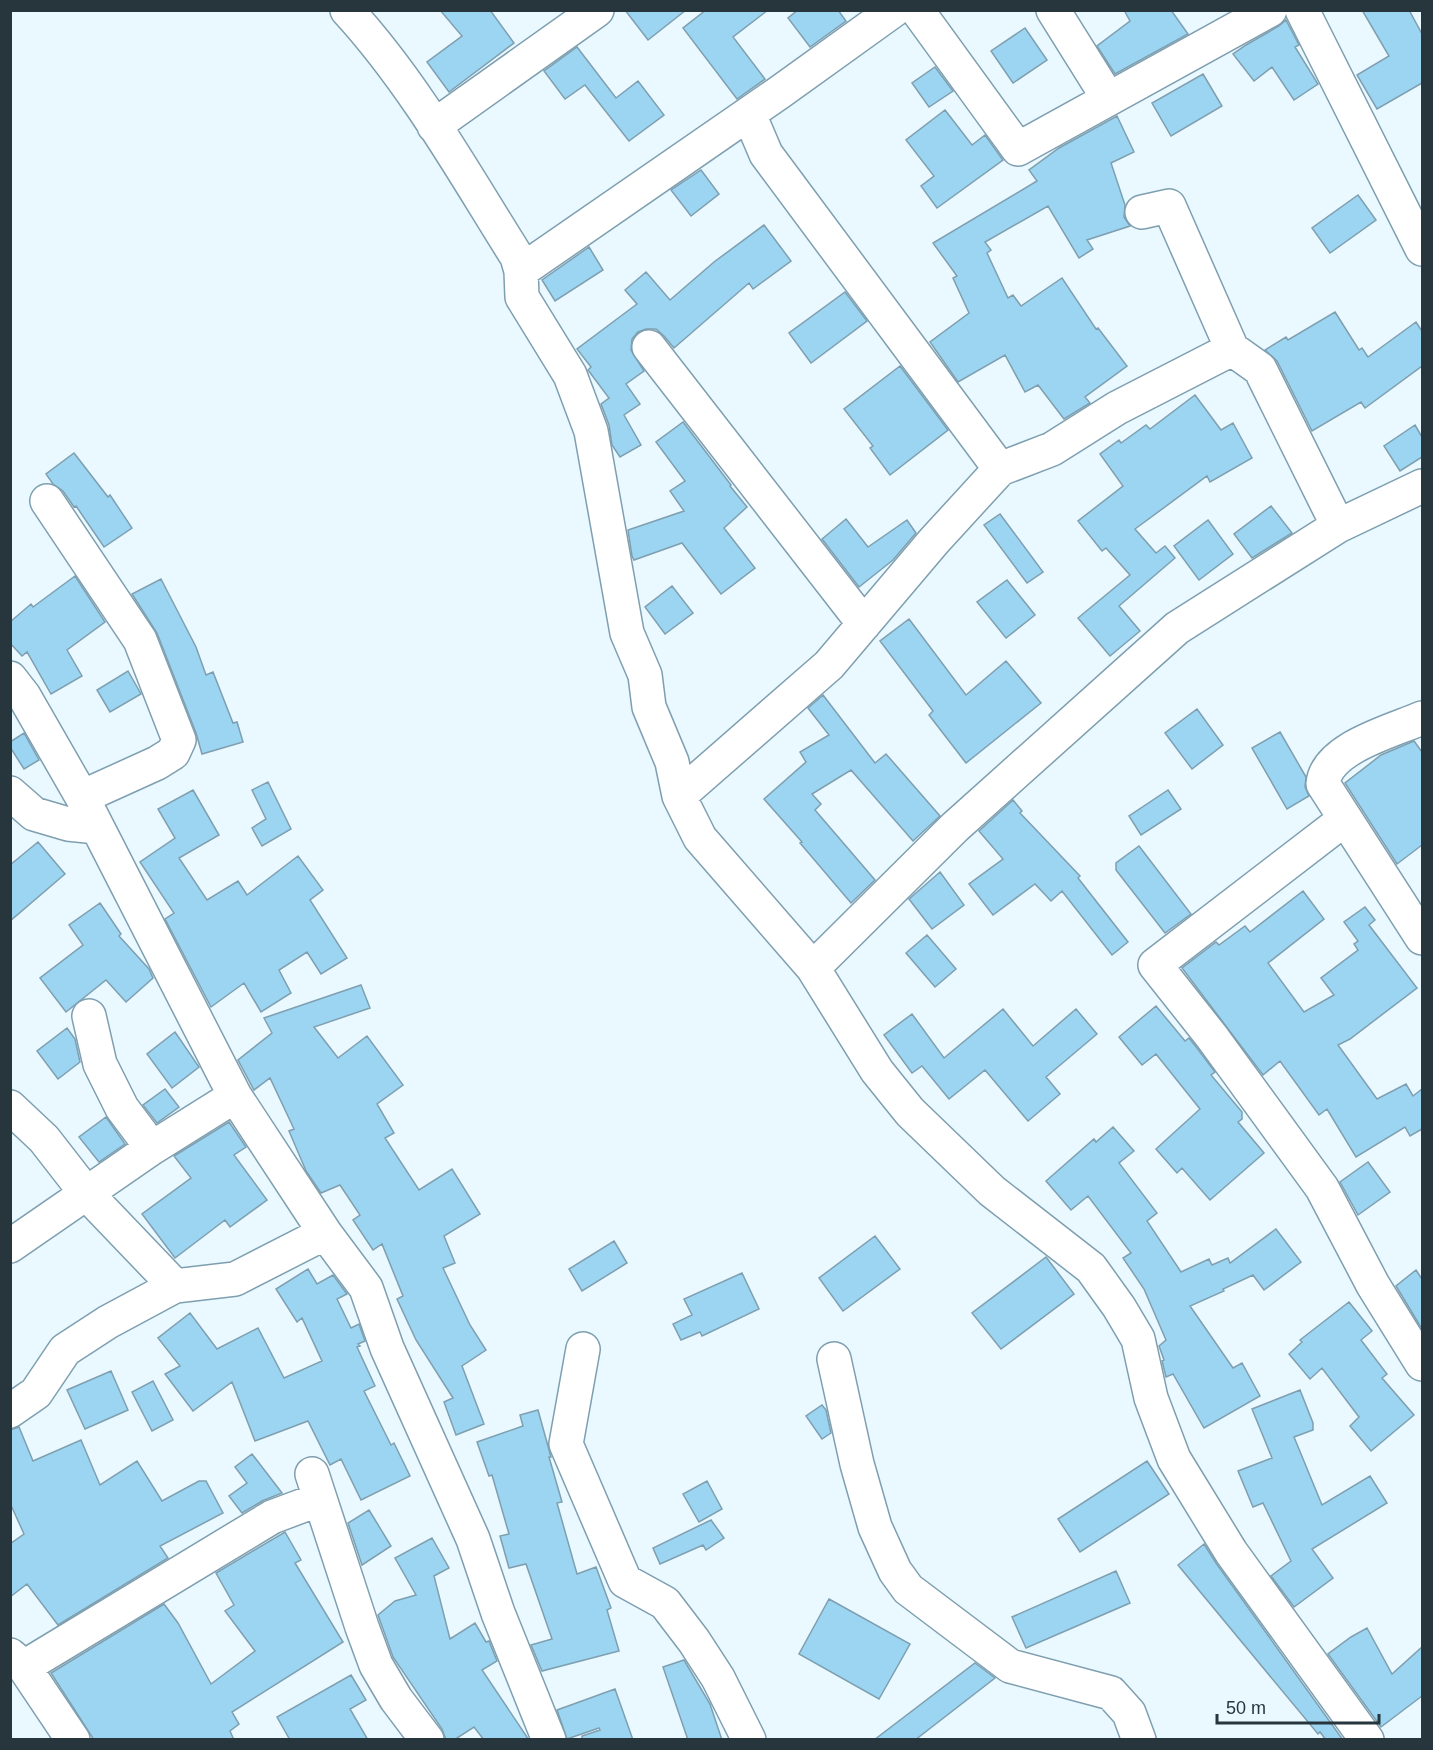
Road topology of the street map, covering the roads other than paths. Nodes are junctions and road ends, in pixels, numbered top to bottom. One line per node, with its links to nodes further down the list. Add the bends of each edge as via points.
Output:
1 (346, 10): 10 (street, via 373,39)
2 (597, 10): 10 (street)
3 (894, 10): 9 (street)
4 (917, 10): 8 (street, via 1018,149)
5 (1053, 10): 8 (street)
6 (1270, 10): 8 (street)
7 (1302, 10): 12 (street)
8 (1108, 98)
9 (749, 114): 13 (street); 16 (street, via 766,154)
10 (434, 126): 13 (street, via 517,257)
11 (1142, 212): 15 (street, via 1168,206)
12 (1422, 249)
13 (521, 271): 24 (street, via 522,297 570,375 591,431 627,633 645,675 649,707 672,762)
14 (649, 347): 20 (street)
15 (1232, 349): 16 (street, via 1117,408 1052,449); 19 (street, via 1260,369)
16 (1000, 469): 20 (street)
17 (1422, 486): 19 (street)
18 (47, 501): 25 (street, via 140,640 179,740 173,753 157,763)
19 (1338, 526): 29 (street, via 1177,628 955,827)
20 (864, 624): 24 (street, via 829,665)
21 (10, 678): 25 (street)
22 (1422, 718): 26 (street, via 1345,751 1329,765 1323,784)
23 (10, 793): 27 (street, via 34,814)
24 (679, 796): 29 (street, via 700,837)
25 (82, 797): 27 (street)
26 (1345, 819): 28 (street); 40 (street, via 1155,965 1322,1188 1373,1285)
27 (97, 827): 31 (street)
28 (1422, 938)
29 (813, 968): 48 (street, via 877,1071 910,1112 992,1191 1097,1276 1138,1340 1150,1398 1174,1460 1232,1552)
30 (89, 1016): 33 (street, via 99,1064 122,1108)
31 (235, 1096): 33 (street); 35 (street)
32 (10, 1107): 34 (street, via 44,1139)
33 (152, 1148): 34 (street)
34 (86, 1193): 36 (street); 37 (street)
35 (325, 1233): 37 (street, via 235,1279); 45 (street, via 366,1288 387,1348 473,1539)
36 (10, 1246)
37 (175, 1286): 41 (street, via 65,1350 36,1393)
38 (583, 1349): 46 (street, via 566,1444 625,1581 665,1603 718,1677)
39 (834, 1359): 47 (street, via 874,1527 908,1589 1010,1666 1111,1693 1129,1713)
40 (1422, 1362)
41 (10, 1411)
42 (17, 1661): 43 (street); 44 (street, via 272,1517 316,1487 376,1665)
43 (73, 1740)
44 (427, 1740)
45 (549, 1740)
46 (749, 1740)
47 (1139, 1740)
48 (1367, 1740)

